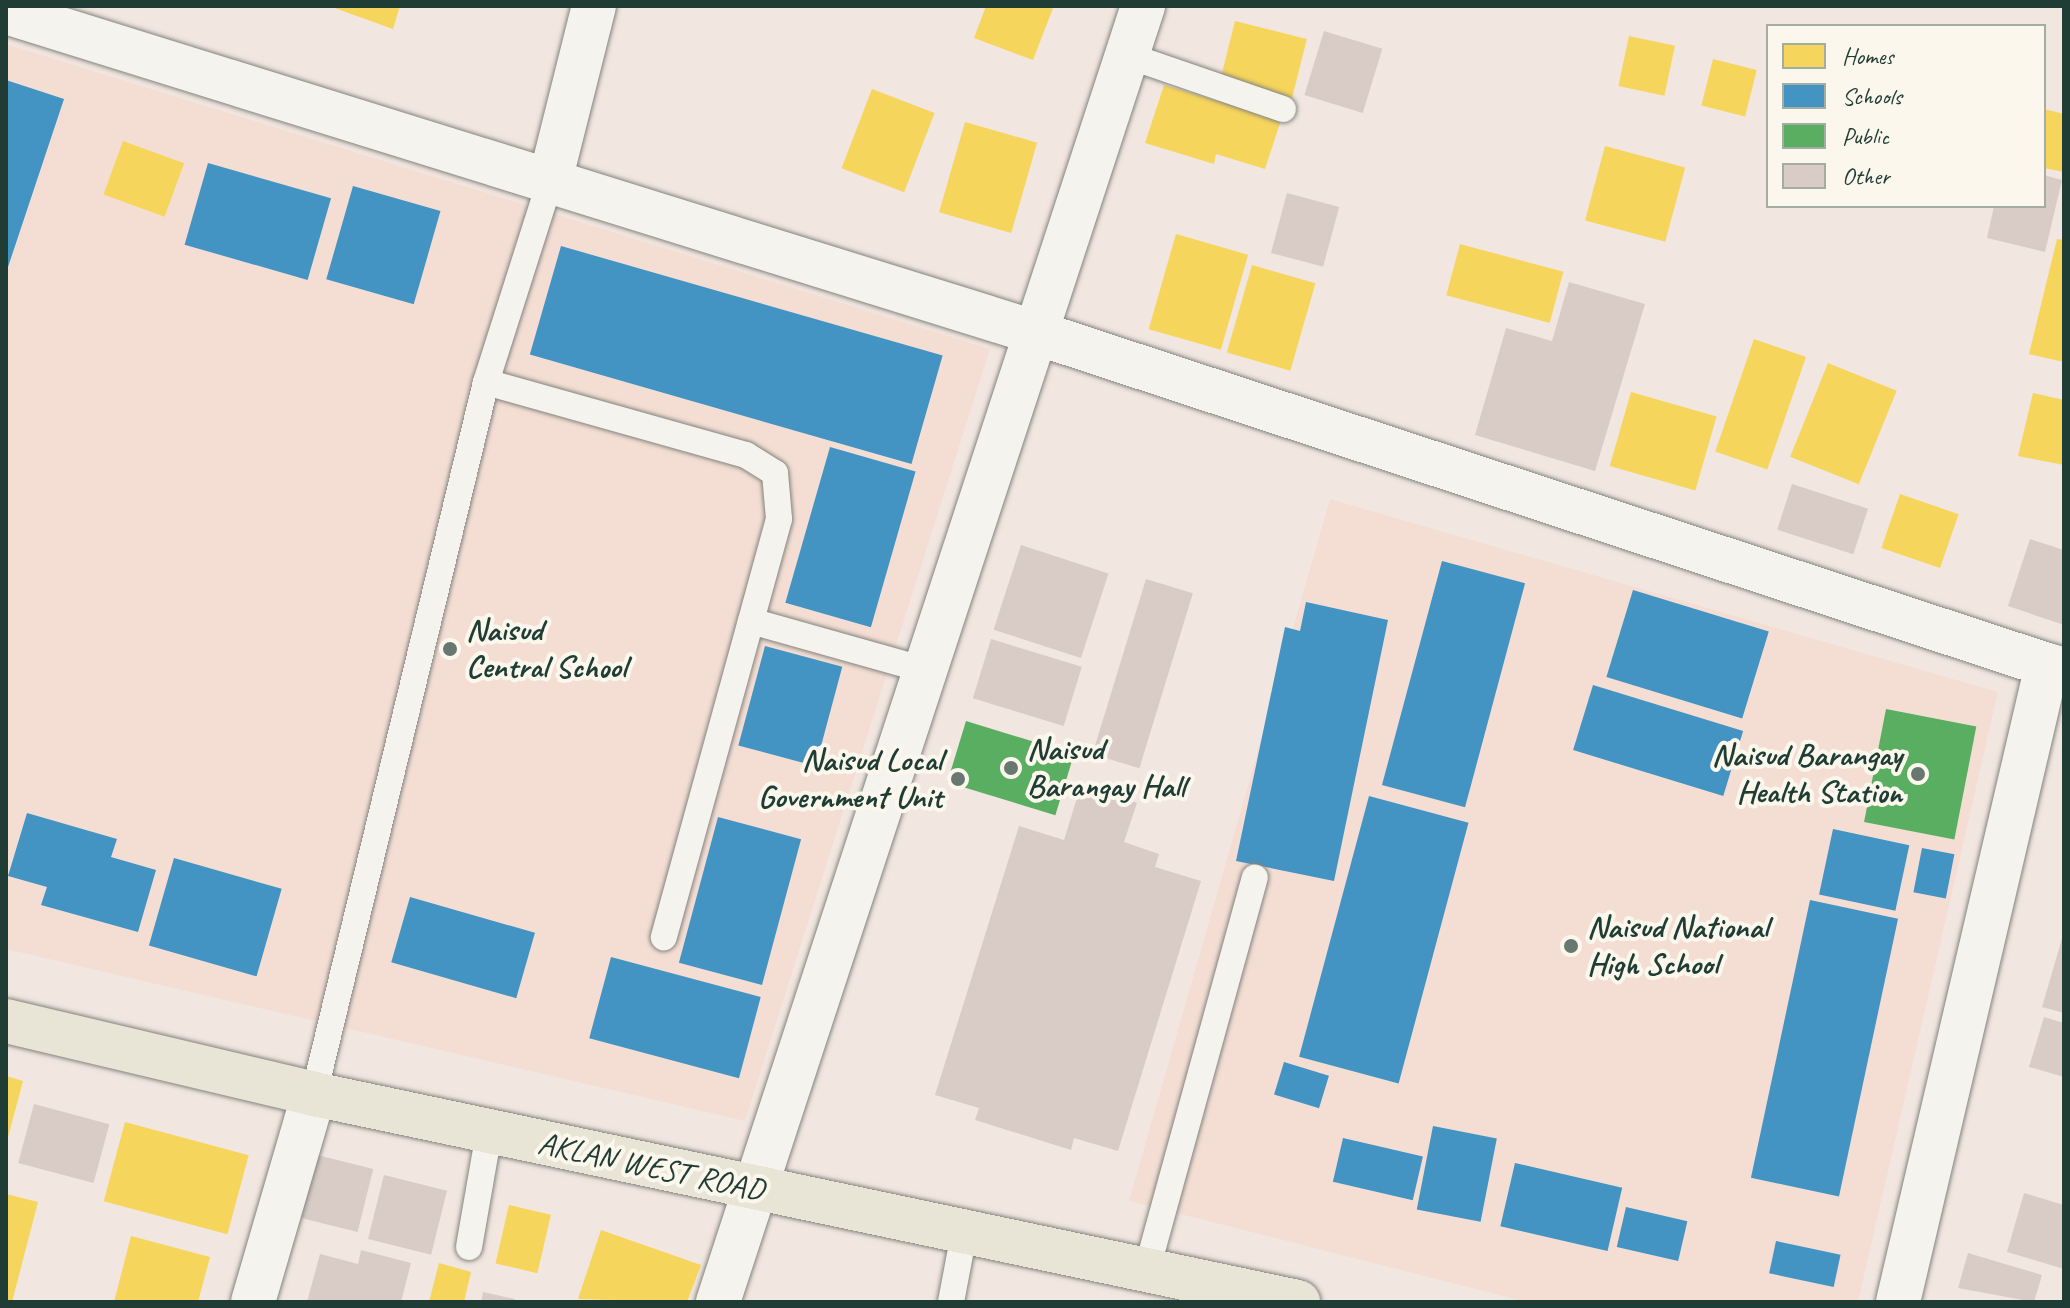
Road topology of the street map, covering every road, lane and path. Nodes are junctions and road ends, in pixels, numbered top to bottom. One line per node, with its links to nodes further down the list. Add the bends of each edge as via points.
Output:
1 (594, 6): 6 (street)
2 (1143, 6): 4 (street)
3 (6, 12): 6 (street)
4 (1126, 55): 5 (lane); 7 (street)
5 (1283, 109)
6 (550, 181): 7 (street); 8 (lane)
7 (1031, 331): 10 (street); 11 (street)
8 (486, 382): 9 (lane, via 746,455 775,473 779,519); 15 (lane)
9 (751, 621): 11 (lane); 13 (lane)
10 (2055, 668): 25 (street)
11 (922, 669): 17 (street)
12 (1255, 878): 20 (lane)
13 (664, 937)
14 (6, 1021): 15 (main road, AKLAN WEST ROAD)
15 (314, 1094): 16 (main road, AKLAN WEST ROAD); 21 (street)
16 (489, 1132): 17 (main road, AKLAN WEST ROAD); 19 (lane)
17 (753, 1190): 18 (main road, AKLAN WEST ROAD); 22 (street)
18 (964, 1233): 20 (main road, AKLAN WEST ROAD); 23 (lane)
19 (469, 1247)
20 (1147, 1269): 24 (main road, AKLAN WEST ROAD)
21 (253, 1302)
22 (718, 1302)
23 (951, 1302)
24 (1298, 1302)
25 (1898, 1302)

